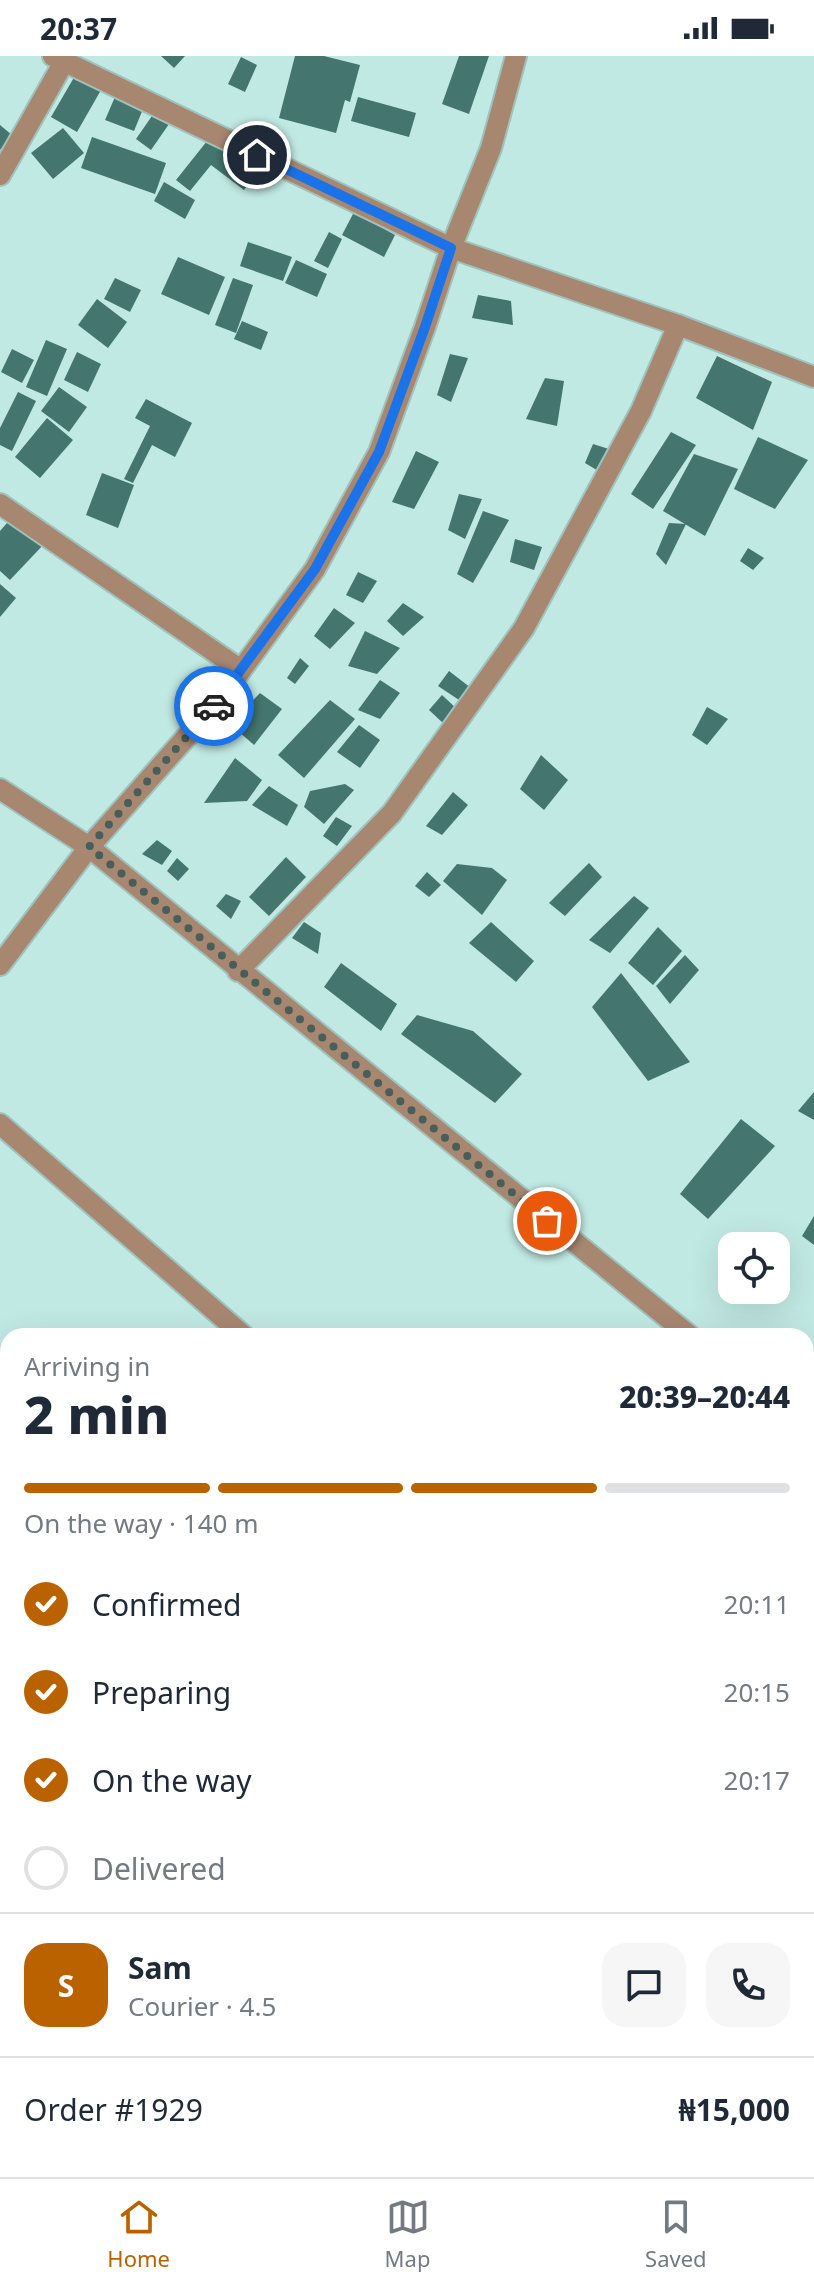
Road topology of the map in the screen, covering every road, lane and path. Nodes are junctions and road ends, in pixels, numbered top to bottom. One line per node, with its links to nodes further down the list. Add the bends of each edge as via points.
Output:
1 (516, 56): 4 (street, via 491,148)
2 (58, 59): 3 (street); 4 (street)
3 (0, 175)
4 (451, 248): 5 (street); 8 (street, via 379,452 315,569)
5 (678, 325): 6 (street); 12 (street, via 641,411 524,628 392,813)
6 (814, 377)
7 (0, 504): 8 (street)
8 (241, 670): 10 (street)
9 (0, 789): 10 (street)
10 (89, 847): 11 (street); 12 (street)
11 (0, 965)
12 (238, 971): 15 (street)
13 (0, 1124): 14 (street)
14 (235, 1328)
15 (680, 1328)

